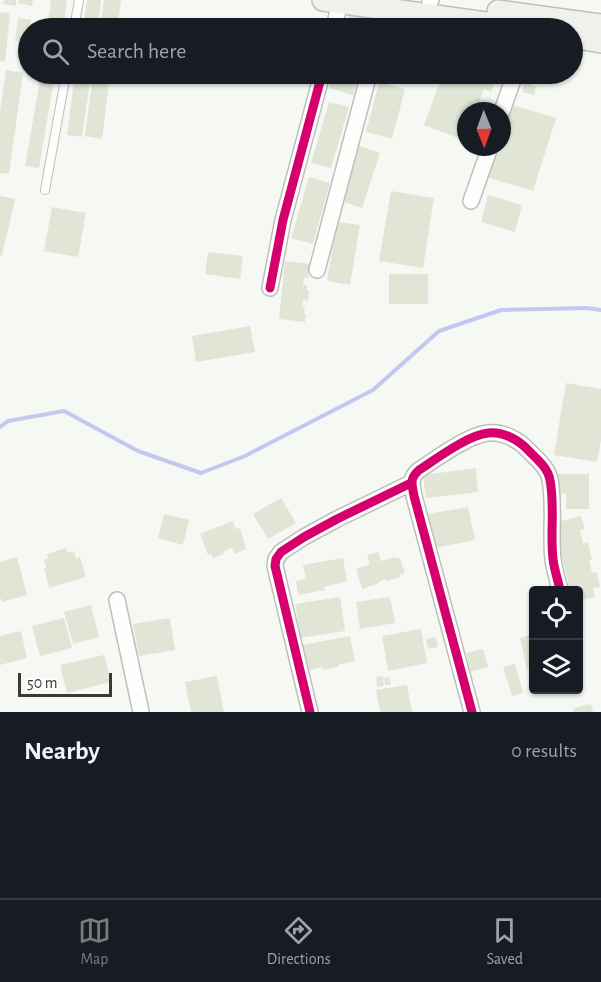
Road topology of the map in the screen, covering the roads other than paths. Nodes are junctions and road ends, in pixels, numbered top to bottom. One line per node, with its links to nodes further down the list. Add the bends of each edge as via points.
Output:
1 (79, 0): 5 (lane)
2 (332, 1): 6 (street); 7 (main road)
3 (426, 1): 4 (main road)
4 (526, 14): 7 (main road); 8 (main road)
5 (76, 18)
6 (333, 18)
7 (383, 18)
8 (551, 18)
9 (583, 23): 10 (main road)
10 (601, 26)
11 (583, 39): 12 (main road)
12 (601, 42)
13 (64, 84): 19 (lane)
14 (319, 84): 22 (street, via 283,220)
15 (366, 84): 21 (street)
16 (511, 84): 17 (street)
17 (505, 102)
18 (487, 156): 20 (street)
19 (45, 190)
20 (471, 201)
21 (317, 270)
22 (270, 288)
23 (411, 483): 24 (street, via 419,470 461,443 486,433 510,437 526,447 550,477 553,559); 27 (street, via 304,537 276,559); 28 (street)
24 (559, 586)
25 (117, 600): 26 (street)
26 (141, 712)
27 (310, 712)
28 (472, 712)

